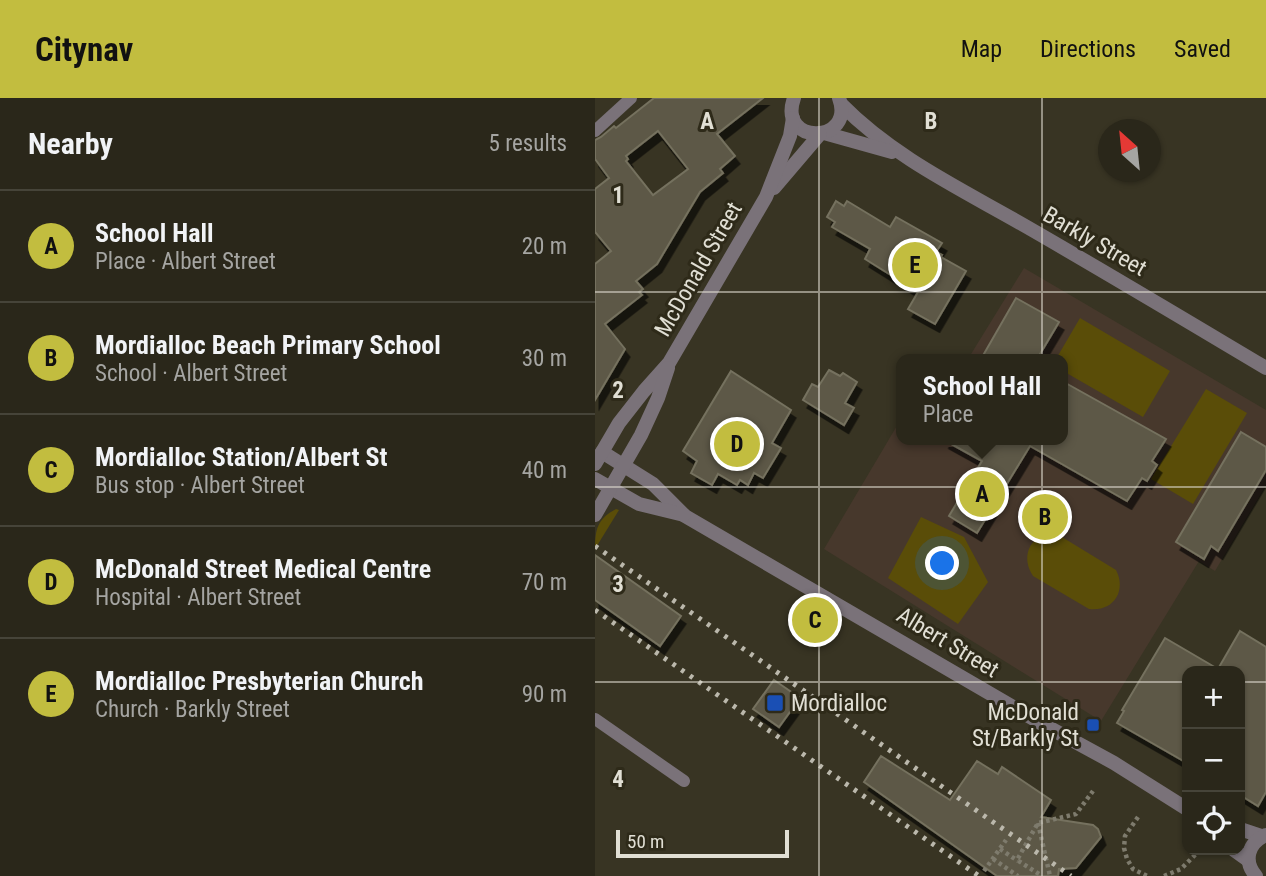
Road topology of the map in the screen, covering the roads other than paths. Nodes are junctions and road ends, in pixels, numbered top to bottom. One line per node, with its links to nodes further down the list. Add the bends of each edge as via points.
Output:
1 (631, 98): 5 (lane)
2 (785, 98): 4 (street)
3 (840, 100): 6 (street, McDonald Street, via 839,120); 7 (street, Barkly Street, via 863,126)
4 (793, 110): 6 (street, Barkly Street, via 797,126); 8 (street, McDonald Street, via 790,136)
5 (595, 131)
6 (822, 134): 7 (street, Barkly Street); 8 (street, McDonald Street)
7 (900, 154): 10 (street, Barkly Street)
8 (766, 197): 9 (street, McDonald Street)
9 (669, 363): 11 (street, McDonald Street, via 619,423); 12 (street, McDonald Street, via 659,398)
10 (1266, 368)
11 (599, 458): 12 (street, Albert Street)
12 (623, 466): 14 (street, McDonald Street); 16 (street, Albert Street, via 653,484)
13 (595, 479): 14 (street, Albert Street)
14 (611, 488): 15 (street, McDonald Street); 16 (street, Albert Street, via 639,504)
15 (595, 515)
16 (685, 516): 19 (street, Albert Street)
17 (595, 719): 18 (lane)
18 (684, 782)
19 (1182, 806)
20 (1245, 830): 21 (street)
21 (1264, 836): 23 (street, via 1251,846)
22 (1241, 855): 23 (street)
23 (1248, 860): 24 (street)
24 (1256, 876)

